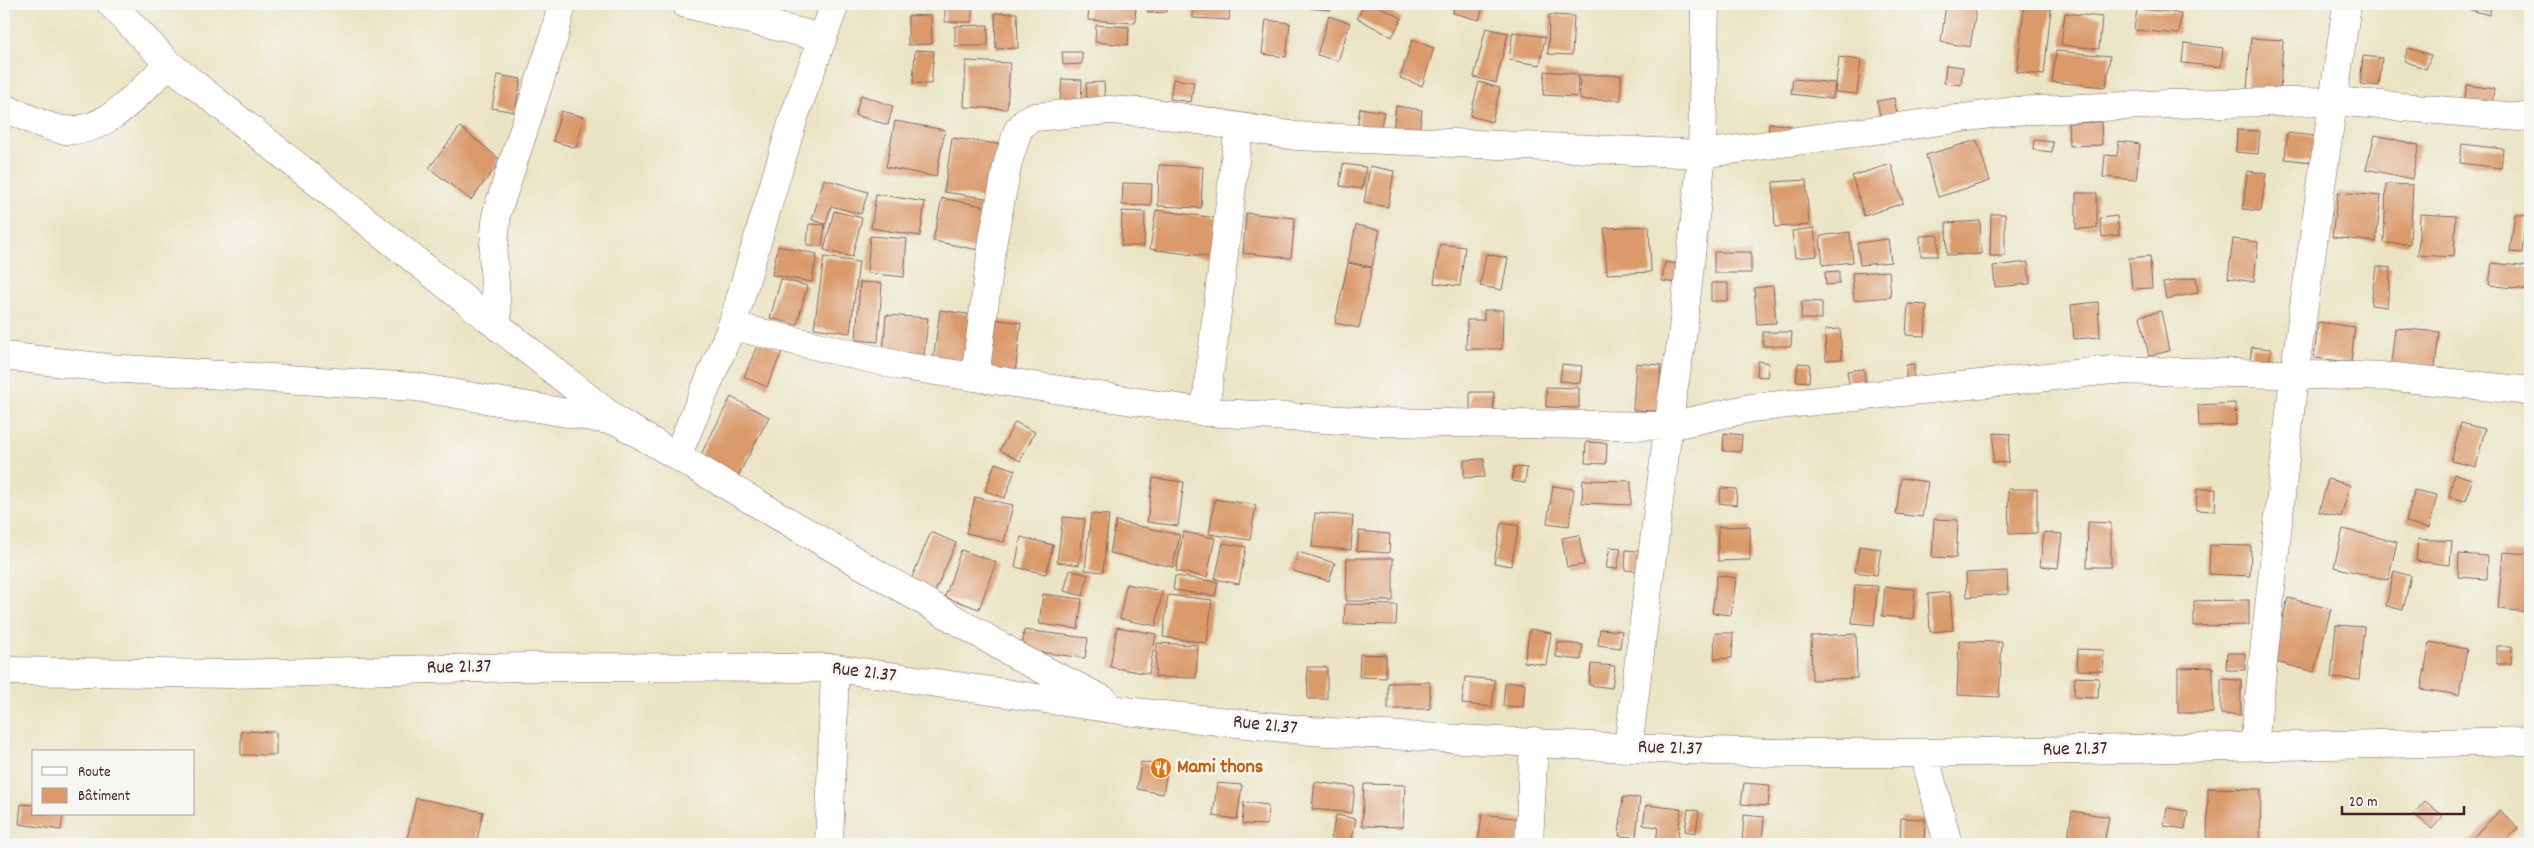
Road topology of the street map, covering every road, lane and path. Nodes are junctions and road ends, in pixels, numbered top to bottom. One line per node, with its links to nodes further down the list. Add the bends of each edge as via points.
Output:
1 (111, 4): 8 (street)
2 (562, 4): 14 (street, via 497,212 492,256)
3 (686, 4): 7 (street)
4 (835, 4): 7 (street)
5 (1705, 4): 13 (street)
6 (2347, 4): 9 (street)
7 (823, 38): 15 (street, via 794,117)
8 (169, 64): 10 (street, via 107,120 87,129 64,130); 14 (street)
9 (2334, 101): 11 (street); 13 (street, via 2013,111); 17 (street)
10 (4, 108)
11 (2530, 118)
12 (1239, 127): 13 (street, via 1296,136); 18 (street, via 1155,113 1109,110 1035,117 1022,124 1008,162 993,240); 20 (street)
13 (1702, 154): 22 (street)
14 (498, 326): 21 (street)
15 (732, 326): 18 (street, via 902,366); 23 (street)
16 (4, 356): 21 (street, via 108,368 416,387)
17 (2294, 376): 19 (street, via 2395,377); 22 (street, via 2112,370 1750,408); 29 (street)
18 (975, 377): 20 (street)
19 (2530, 392)
20 (1205, 412): 22 (street, via 1376,422)
21 (618, 421): 23 (street)
22 (1669, 426): 30 (street)
23 (677, 456): 26 (street, via 1024,660)
24 (835, 668): 25 (street, Rue 21.37, via 528,667 229,674); 26 (street, Rue 21.37); 32 (street)
25 (4, 671)
26 (1126, 711): 27 (street, Rue 21.37, via 1311,731)
27 (1534, 741): 30 (street, Rue 21.37); 33 (street)
28 (2530, 741): 29 (street, Rue 21.37)
29 (2254, 746): 31 (street, Rue 21.37)
30 (1628, 748): 31 (street, Rue 21.37, via 1774,753)
31 (1924, 753): 34 (street)
32 (829, 844)
33 (1529, 844)
34 (1948, 844)

